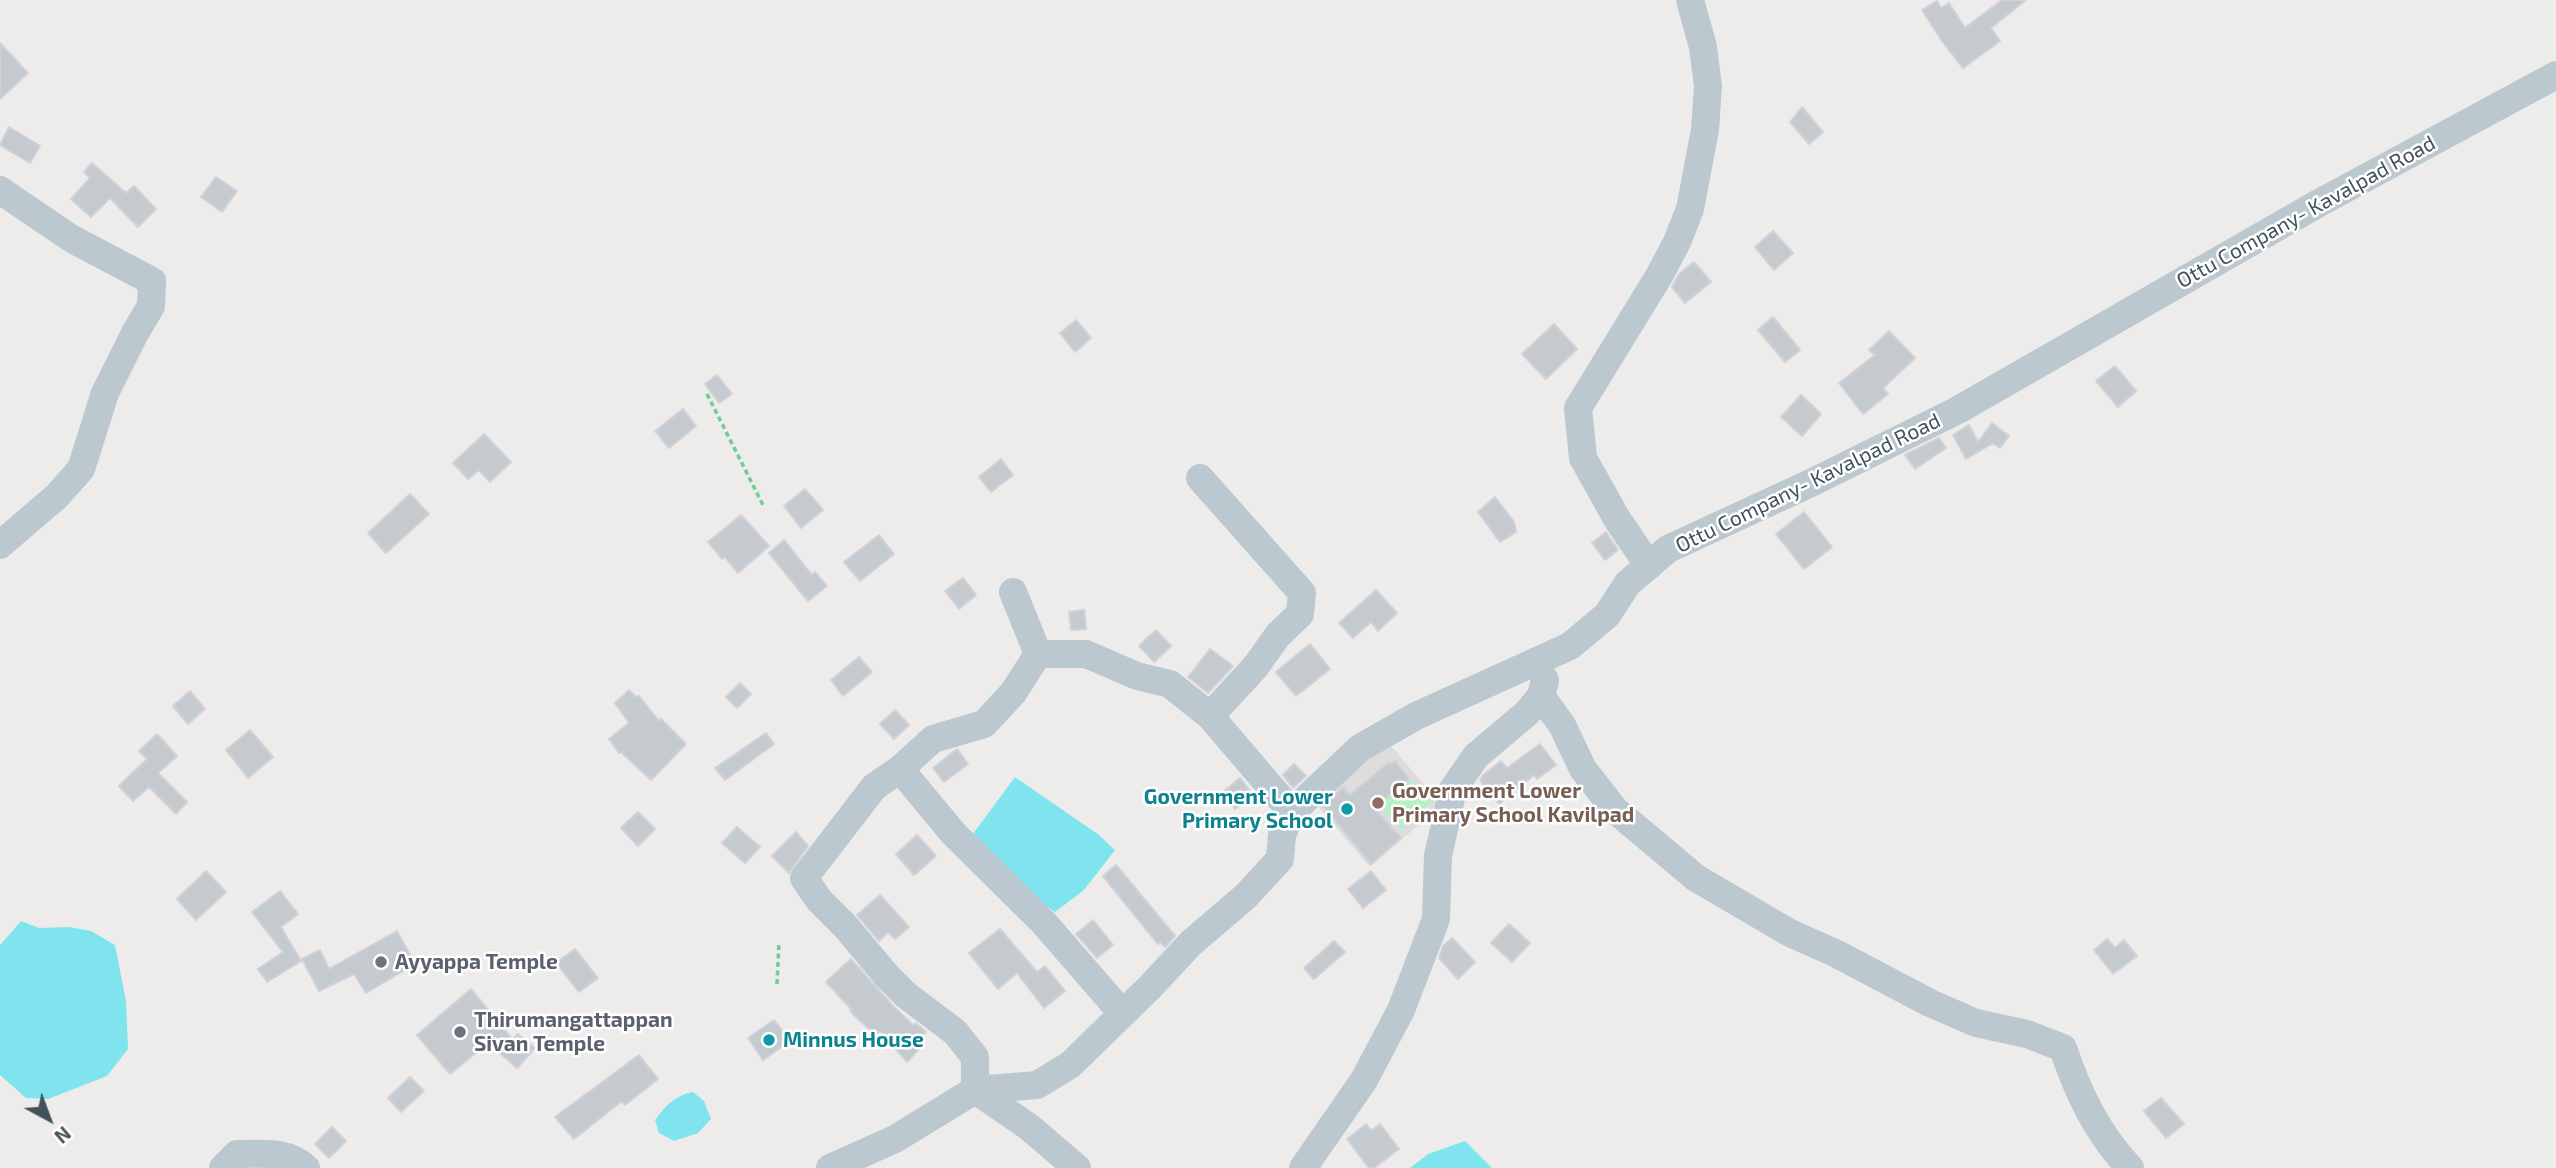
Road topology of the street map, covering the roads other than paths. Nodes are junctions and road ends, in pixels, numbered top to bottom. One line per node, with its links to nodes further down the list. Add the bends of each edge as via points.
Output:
1 (1690, 0): 6 (street, via 1709,86 1690,209 1658,276 1578,408 1583,458)
2 (2556, 75): 6 (street, Ottu Company- Kavalpad Road, via 2319,203 1958,410 1668,549)
3 (0, 190): 5 (street, via 72,239 152,281 151,306 106,393 81,470)
4 (1200, 478): 11 (street, via 1302,593 1300,614)
5 (0, 545)
6 (1649, 566): 9 (street, Ottu Company- Kavalpad Road, via 1628,583 1606,615)
7 (1013, 592): 8 (street)
8 (1038, 654): 11 (street, via 1086,654 1137,676 1170,684); 12 (street, via 1013,693 984,724 933,738)
9 (1552, 655): 10 (street); 13 (street, Ottu Company- Kavalpad Road, via 1416,716 1360,748)
10 (1541, 695): 20 (street, via 1527,713 1476,756 1453,789 1438,856 1436,919 1401,1010 1364,1080); 21 (street, via 1583,769 1615,810 1696,877 1790,933 1930,1003 1976,1023 2027,1034 2063,1048 2092,1118)
11 (1210, 716): 13 (street)
12 (901, 769): 14 (street, via 953,833 1044,923); 15 (street, via 874,787 804,878 897,985 955,1031 975,1057)
13 (1292, 812): 14 (street, Ottu Company- Kavalpad Road, via 1282,835 1280,859)
14 (1122, 1013): 15 (street, Ottu Company- Kavalpad Road, via 1070,1065 1037,1085)
15 (975, 1090): 18 (street, Ottu Company- Kavalpad Road, via 895,1139); 19 (street)
16 (223, 1168): 17 (street, via 237,1154 276,1154 295,1158)
17 (306, 1168)
18 (830, 1168)
19 (1077, 1168)
20 (1303, 1168)
21 (2130, 1168)

